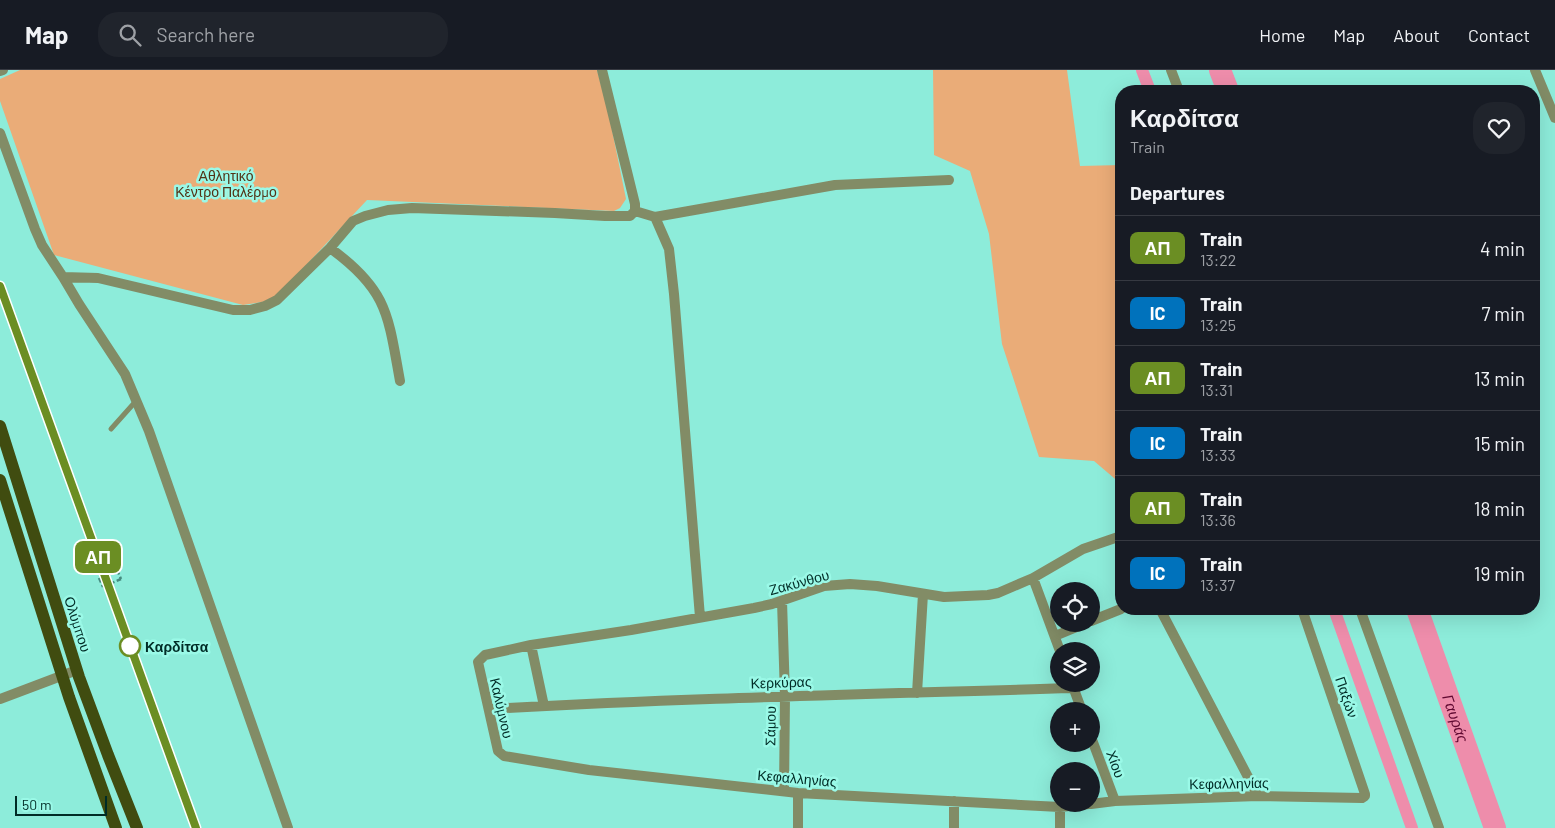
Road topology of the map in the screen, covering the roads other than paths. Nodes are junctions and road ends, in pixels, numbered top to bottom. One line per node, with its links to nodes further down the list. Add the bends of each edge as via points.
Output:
1 (602, 70): 8 (street)
2 (1171, 70): 4 (street)
3 (1535, 70): 5 (street)
4 (1177, 85)
5 (1555, 118)
6 (0, 133): 11 (street, via 34,229)
7 (949, 180): 9 (street, via 835,185)
8 (635, 212): 9 (street); 10 (street, via 619,217 388,210 353,221)
9 (655, 217): 25 (street, via 668,245 672,278)
10 (330, 248): 11 (street, via 277,300 250,310 234,310 98,278); 12 (street, via 362,275 383,304)
11 (63, 276): 13 (street, via 125,374)
12 (400, 382)
13 (136, 401): 15 (lane); 53 (street)
14 (0, 426): 32 (main road, Ολύμπου)
15 (111, 429)
16 (0, 480): 33 (main road)
17 (1115, 538): 18 (street, Ζακύνθου, via 1074,553)
18 (1034, 578): 19 (street, Ζακύνθου, via 988,595); 28 (street)
19 (923, 594): 20 (street, Ζακύνθου, via 850,584 824,586); 35 (street)
20 (782, 601): 25 (street, Ζακύνθου); 36 (street, Σάμου)
21 (1115, 611): 26 (street)
22 (1163, 615): 45 (street)
23 (1304, 615): 44 (street, Παξών)
24 (1362, 615): 57 (street)
25 (700, 617): 30 (street, Ζακύνθου)
26 (1100, 617)
27 (1065, 632): 28 (street)
28 (1055, 636): 29 (street)
29 (1057, 642)
30 (532, 644): 31 (street, Ζακύνθου, via 484,655); 38 (street)
31 (478, 662): 39 (street, Καλύμνου)
32 (77, 670): 33 (street); 52 (main road, Ολύμπου)
33 (62, 676): 37 (street); 51 (main road)
34 (1050, 687): 35 (street, Κερκύρας)
35 (917, 692): 36 (street, Κερκύρας)
36 (784, 696): 38 (street, Κερκύρας); 42 (street, Σάμου)
37 (0, 700)
38 (544, 706): 39 (street, Κερκύρας)
39 (489, 709): 41 (street, Καλύμνου, via 498,751)
40 (1097, 752): 46 (street, Χίου)
41 (504, 756): 42 (street, Κεφαλληνίας, via 590,770)
42 (784, 792): 43 (street, Κεφαλληνίας)
43 (798, 794): 47 (street, Κεφαλληνίας); 54 (street)
44 (1365, 794): 45 (street, Κεφαλληνίας, via 1362,798)
45 (1258, 796): 46 (street, Κεφαλληνίας)
46 (1115, 800): 48 (street, Κεφαλληνίας)
47 (954, 801): 49 (street, Κεφαλληνίας); 55 (street)
48 (1100, 802)
49 (1050, 807)
50 (1060, 812): 56 (street)
51 (116, 828)
52 (137, 828)
53 (288, 828)
54 (798, 828)
55 (954, 828)
56 (1060, 828)
57 (1439, 828)

